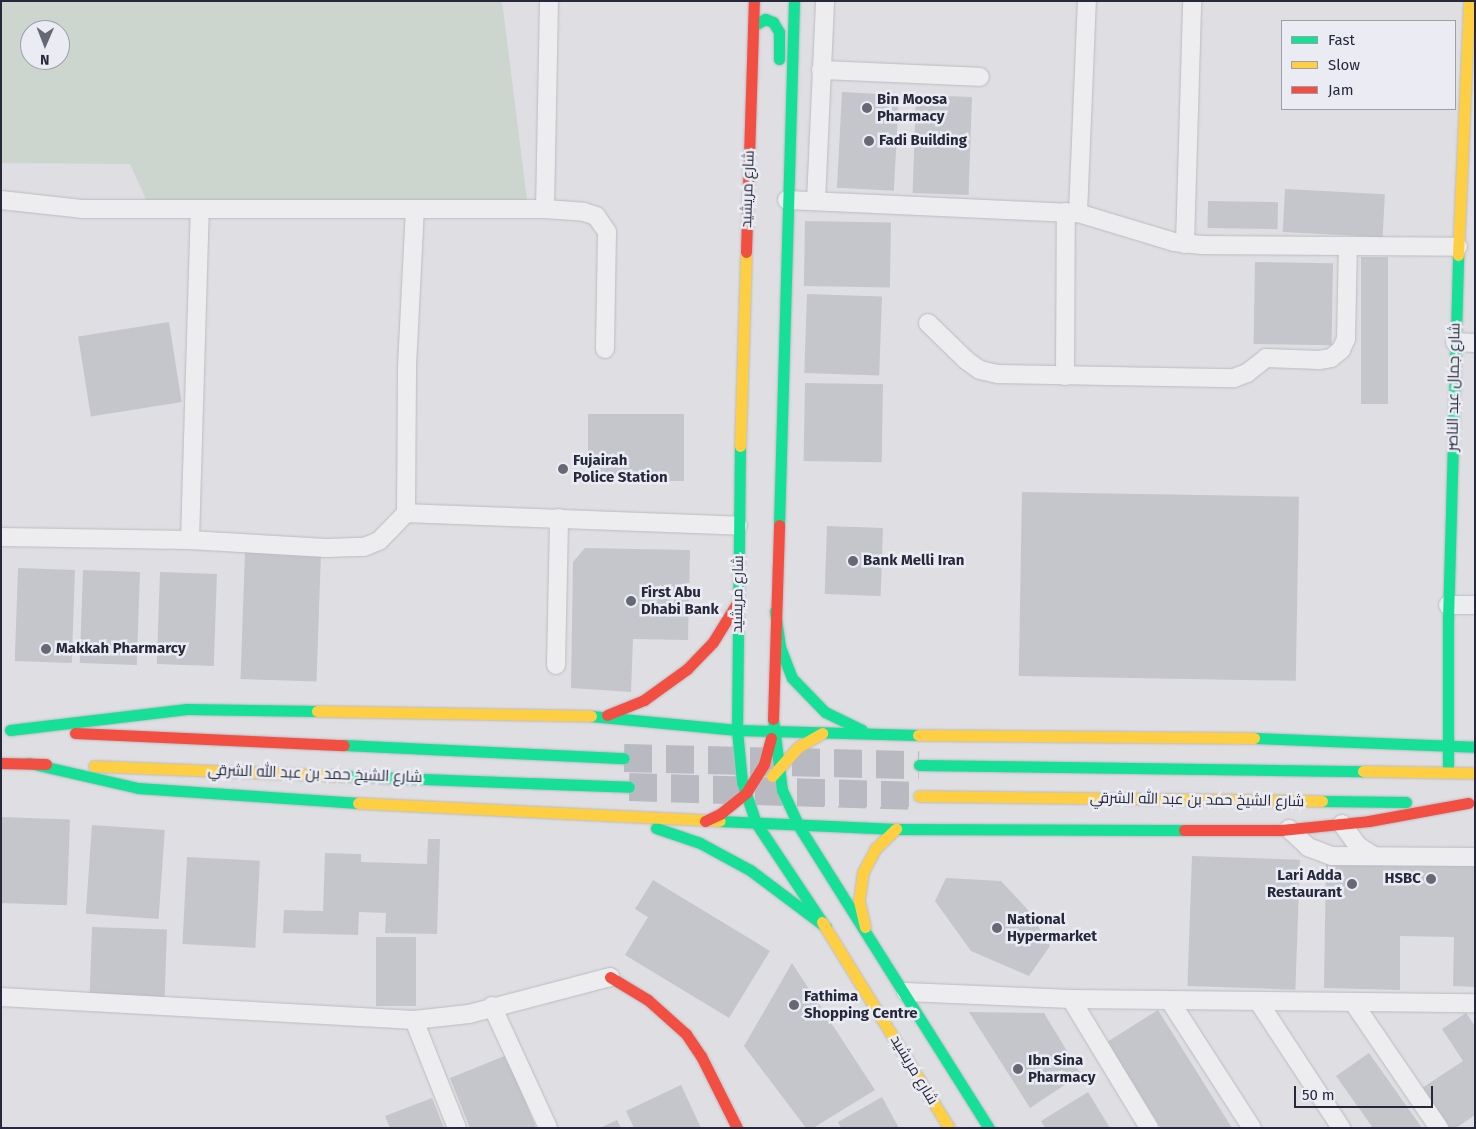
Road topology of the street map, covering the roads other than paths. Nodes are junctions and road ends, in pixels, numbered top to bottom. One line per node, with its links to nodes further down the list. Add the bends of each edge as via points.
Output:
1 (549, 1): 19 (street)
2 (754, 1): 8 (main road, شارع مريشيد)
3 (794, 1): 14 (main road)
4 (825, 1): 9 (street)
5 (1087, 1): 21 (street)
6 (1192, 1): 22 (street)
7 (1469, 1): 12 (main road, شارع جمال عبد الناصر)
8 (753, 26): 10 (main road, via 765,19 773,22 779,32); 32 (main road, شارع مريشيد)
9 (821, 70): 11 (street); 17 (street)
10 (779, 74)
11 (980, 77)
12 (1471, 85): 24 (main road, شارع جمال عبد الناصر)
13 (778, 100): 14 (main road)
14 (789, 142): 16 (main road)
15 (1, 200): 20 (street, via 82,209)
16 (787, 200): 17 (street); 38 (main road)
17 (816, 201): 21 (street)
18 (415, 209): 19 (street); 20 (street); 30 (street, via 406,366)
19 (545, 209): 28 (street, via 584,212 604,223 607,232)
20 (200, 210): 34 (street)
21 (1072, 212): 22 (street); 29 (street)
22 (1184, 244): 23 (street)
23 (1348, 247): 24 (street); 29 (street, via 1346,339 1341,350 1331,358 1266,358 1247,373 1234,378)
24 (1458, 247): 26 (main road, شارع جمال عبد الناصر)
25 (928, 323): 29 (street, via 980,370 997,374)
26 (1455, 342): 27 (street); 36 (main road, شارع جمال عبد الناصر)
27 (1475, 343)
28 (605, 349)
29 (1065, 376)
30 (406, 513): 31 (street); 34 (street, via 379,541 364,547 326,548)
31 (559, 518): 32 (street); 39 (street)
32 (738, 526): 35 (main road, شارع مريشيد)
33 (1, 537): 34 (street)
34 (190, 540)
35 (737, 603): 40 (main road, via 713,642 687,669 644,700); 42 (main road, شارع مريشيد)
36 (1448, 605): 37 (street); 46 (main road, شارع جمال عبد الناصر)
37 (1475, 605)
38 (775, 611): 43 (main road); 45 (main road, via 785,664 804,693 838,720)
39 (556, 666)
40 (603, 716): 41 (main road, via 187,709 133,712); 42 (main road)
41 (6, 730): 48 (main road, شارع الشيخ حمد بن عبد الله الشرقي)
42 (737, 730): 43 (main road); 57 (main road, شارع مريشيد)
43 (773, 731): 44 (main road); 52 (main road); 57 (main road, via 764,764)
44 (822, 733): 45 (main road); 52 (main road, via 798,747)
45 (883, 735): 46 (main road, via 1236,737)
46 (1448, 745): 47 (main road); 53 (main road, شارع جمال عبد الناصر)
47 (1475, 747)
48 (624, 758)
49 (1, 762): 50 (main road, شارع الشيخ حمد بن عبد الله الشرقي)
50 (29, 763): 55 (main road, شارع الشيخ حمد بن عبد الله الشرقي); 61 (main road, via 107,782 169,791)
51 (919, 765): 53 (main road, شارع الشيخ حمد بن عبد الله الشرقي)
52 (778, 766): 56 (main road); 65 (main road, via 782,790)
53 (1448, 772): 54 (main road, شارع الشيخ حمد بن عبد الله الشرقي)
54 (1475, 773)
55 (629, 787)
56 (766, 788)
57 (746, 793): 62 (main road, via 720,814); 63 (main road, شارع مريشيد)
58 (919, 796): 60 (main road, شارع الشيخ حمد بن عبد الله الشرقي)
59 (761, 799): 63 (main road)
60 (1471, 803): 64 (main road)
61 (618, 818): 62 (main road); 70 (main road, via 673,833 725,856 774,886)
62 (705, 821): 63 (main road)
63 (756, 823): 65 (main road); 70 (main road, شارع مريشيد)
64 (1342, 824): 67 (main road); 68 (street, via 1358,846)
65 (798, 825): 66 (main road); 71 (main road)
66 (896, 829): 67 (main road); 71 (main road, via 876,848 863,872 859,900)
67 (1289, 829): 68 (street, via 1300,843 1319,853)
68 (1374, 856): 69 (street)
69 (1475, 857)
70 (826, 927): 85 (main road, شارع مريشيد)
71 (864, 927): 73 (main road)
72 (610, 977): 80 (street); 84 (main road, via 648,1000 686,1034 702,1056)
73 (906, 992): 75 (street); 86 (main road)
74 (1, 997): 81 (street)
75 (1071, 999): 76 (street); 87 (street)
76 (1170, 1001): 77 (street); 88 (street)
77 (1258, 1001): 78 (street); 89 (street)
78 (1353, 1002): 79 (street); 90 (street)
79 (1473, 1005)
80 (492, 1006): 81 (street, via 459,1016); 83 (street)
81 (414, 1020): 82 (street)
82 (457, 1128)
83 (548, 1128)
84 (737, 1128)
85 (949, 1128)
86 (989, 1128)
87 (1149, 1128)
88 (1252, 1128)
89 (1340, 1128)
90 (1439, 1128)

